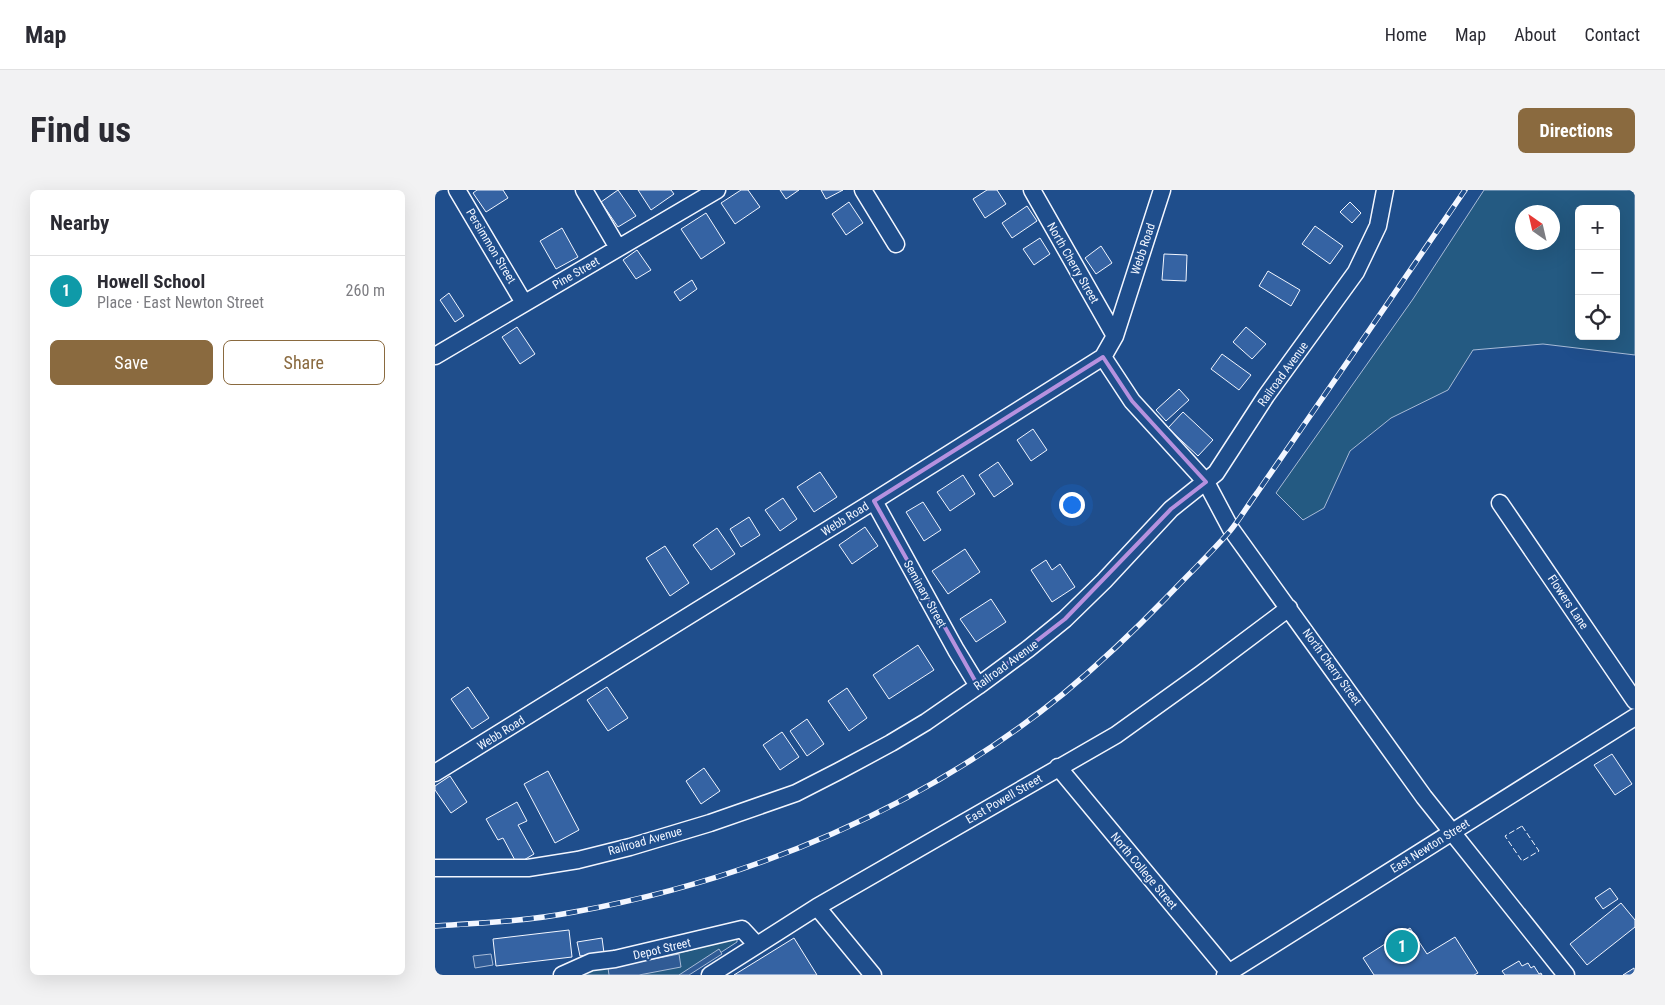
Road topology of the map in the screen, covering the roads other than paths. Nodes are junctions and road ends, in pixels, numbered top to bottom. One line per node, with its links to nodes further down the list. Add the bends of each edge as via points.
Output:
1 (457, 190): 10 (street, Persimmon Street)
2 (584, 190): 9 (street)
3 (717, 190): 9 (street, Pine Street)
4 (863, 190): 8 (street)
5 (1032, 190): 11 (street, North Cherry Street)
6 (1162, 190): 11 (street, Webb Road)
7 (1385, 190): 14 (street, Railroad Avenue, via 1378,226 1356,272 1266,396 1216,473)
8 (896, 244)
9 (618, 248): 10 (street, Pine Street)
10 (524, 302): 12 (street, Pine Street)
11 (1115, 336): 13 (street, Webb Road)
12 (435, 356)
13 (1103, 357): 14 (street, North Cherry Street, via 1137,407); 15 (street, Webb Road)
14 (1205, 482): 17 (street, North Cherry Street, via 1231,529); 18 (street, Railroad Avenue, via 1171,509 1065,619)
15 (874, 501): 18 (street, Seminary Street); 22 (street, Webb Road)
16 (1500, 503): 19 (street, Flowers Lane)
17 (1289, 608): 21 (street, East Powell Street, via 1115,735); 23 (street, North Cherry Street)
18 (978, 686): 24 (street, Railroad Avenue, via 891,743 796,793 710,822 630,847 528,868)
19 (1635, 701)
20 (1635, 716): 23 (street, East Newton Street)
21 (1058, 767): 25 (street, East Powell Street); 27 (street, North College Street)
22 (435, 773)
23 (1451, 832): 27 (street, East Newton Street); 31 (street, North Cherry Street)
24 (435, 868)
25 (817, 907): 26 (street, East Powell Street); 30 (street)
26 (757, 944): 28 (street, Depot Street, via 742,929 615,960 591,962); 29 (street, East Powell Street)
27 (1228, 974)
28 (562, 975)
29 (710, 975)
30 (873, 975)
31 (1566, 975)

